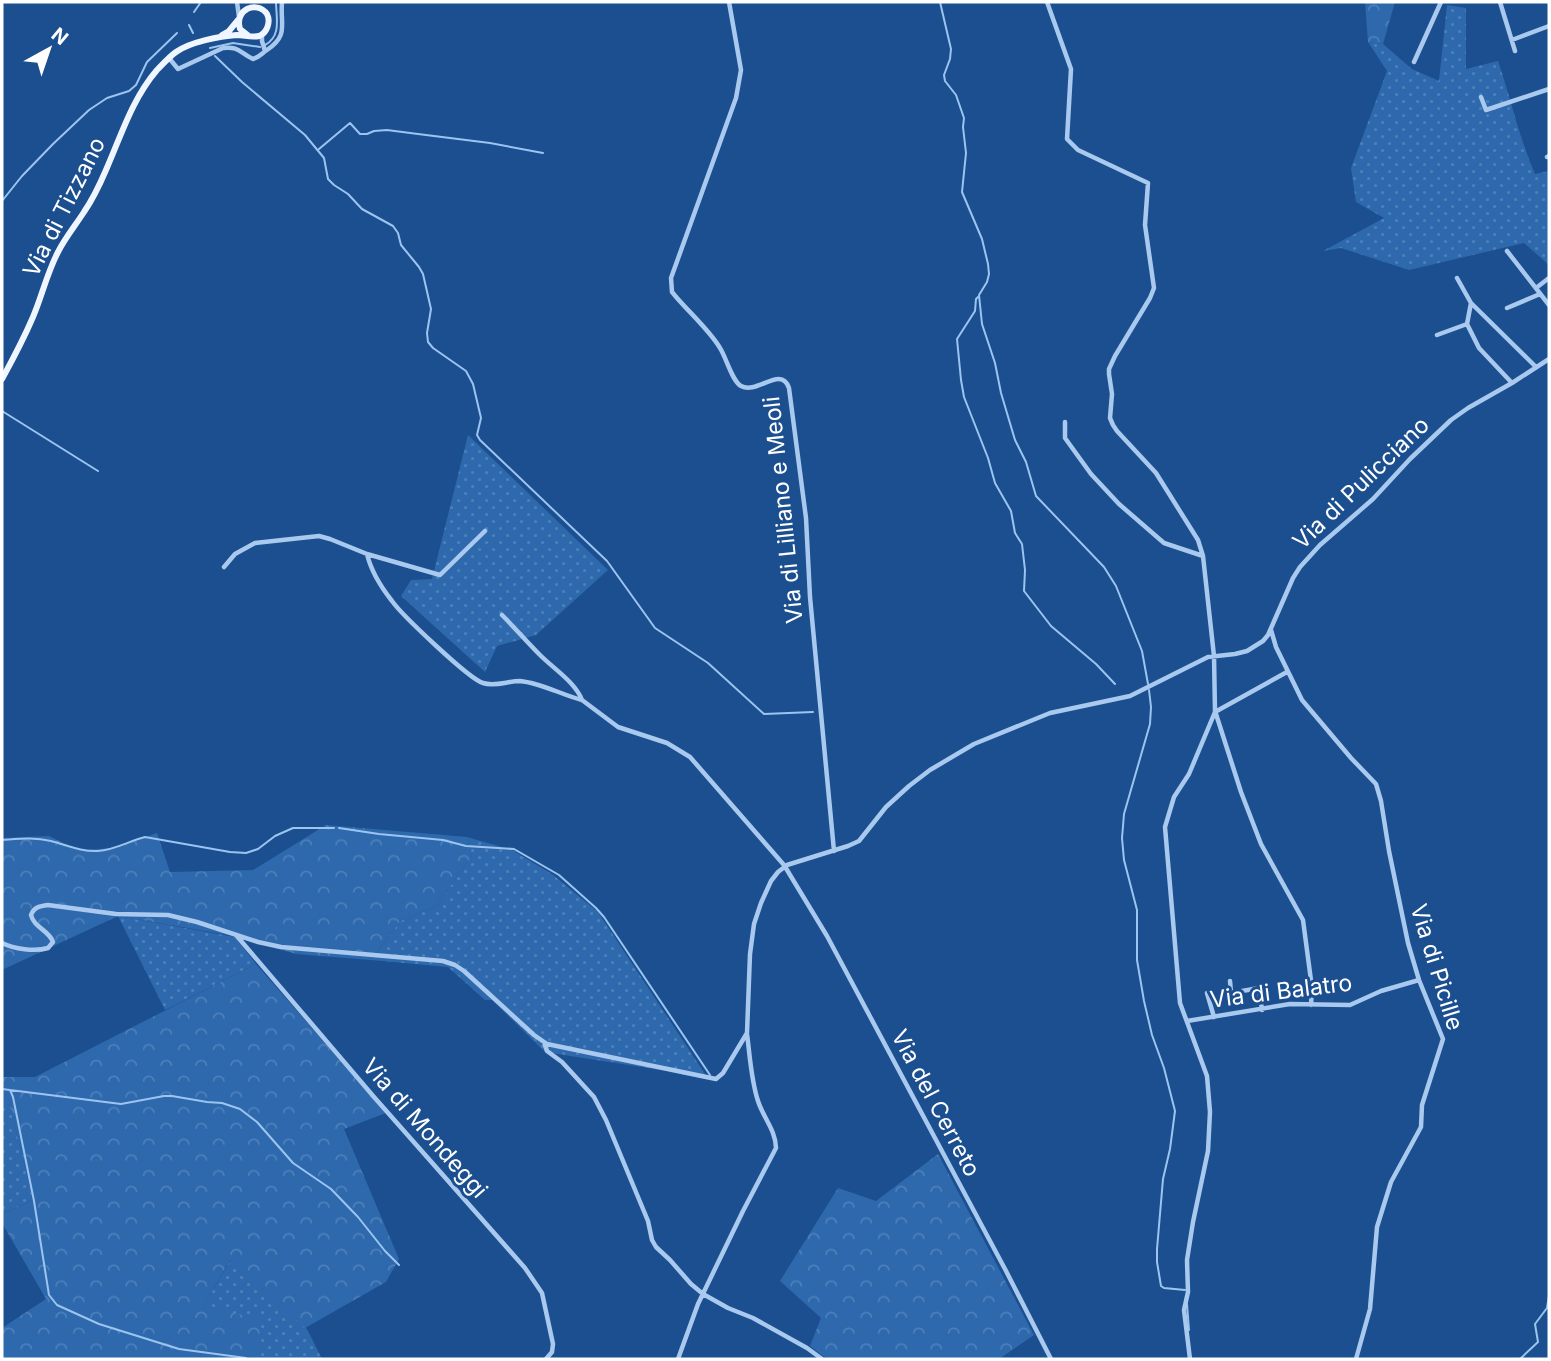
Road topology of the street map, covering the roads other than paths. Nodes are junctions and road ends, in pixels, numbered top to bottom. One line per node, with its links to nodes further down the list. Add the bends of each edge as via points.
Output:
1 (238, 2): 8 (street); 10 (street)
2 (282, 2): 17 (street, via 281,37)
3 (729, 2): 50 (street, Via di Lilliano e Meoli, via 740,84 670,285 719,345 741,386 782,379 789,388 806,518)
4 (1047, 2): 40 (street, via 1071,69 1067,139 1078,150 1148,183 1146,225 1154,288 1109,369 1111,422 1156,473 1194,533)
5 (1441, 2): 20 (street)
6 (1500, 2): 15 (street)
7 (264, 3): 8 (main road, Via di Tizzano); 9 (main road)
8 (251, 7): 9 (main road); 10 (main road, Via di Tizzano)
9 (267, 15): 12 (main road, via 269,24)
10 (239, 19): 13 (main road, via 242,32); 14 (main road, Via di Tizzano)
11 (1549, 26): 15 (street)
12 (263, 34): 13 (main road, Via di Tizzano); 16 (street)
13 (252, 37): 14 (main road, Via di Tizzano); 16 (street)
14 (213, 39): 19 (main road, Via di Tizzano)
15 (1512, 40): 18 (street)
16 (262, 44): 17 (street)
17 (265, 51): 19 (street, via 253,59 235,48 223,48 178,69)
18 (1515, 51)
19 (169, 58): 35 (main road, Via di Tizzano, via 140,93 85,211 57,254)
20 (1414, 62)
21 (1549, 89): 22 (street, via 1486,110)
22 (1481, 97)
23 (1507, 251): 26 (street)
24 (1457, 278): 28 (street)
25 (1549, 278): 26 (street)
26 (1536, 288): 27 (street)
27 (1540, 293): 29 (street); 30 (street)
28 (1471, 303): 31 (street); 34 (street)
29 (1549, 305)
30 (1507, 308)
31 (1467, 324): 32 (street); 36 (street, via 1479,348)
32 (1437, 335)
33 (1549, 359): 34 (street, Via di Pulicciano)
34 (1536, 367): 36 (street, Via di Pulicciano)
35 (2, 379)
36 (1512, 383): 43 (street, Via di Pulicciano, via 1451,420 1373,499 1320,544 1290,583)
37 (1065, 422): 40 (street, via 1065,438 1119,504 1164,543)
38 (485, 531): 39 (street, via 440,575)
39 (367, 554): 41 (street, via 319,536 255,543); 48 (street, via 393,603 474,679 488,684 521,681)
40 (1203, 556): 46 (street)
41 (224, 566)
42 (502, 615): 48 (street)
43 (1271, 629): 44 (street, Via di Pulicciano); 45 (street, Via di Picille)
44 (1265, 638): 45 (street, Via di Picille); 46 (street, Via di Pulicciano, via 1244,652)
45 (1276, 647): 47 (street, Via di Picille)
46 (1214, 656): 49 (street); 50 (street, Via di Pulicciano, via 1130,696 1050,713 970,746 909,786 859,841)
47 (1287, 672): 49 (street); 54 (street, Via di Picille, via 1313,715 1376,784)
48 (582, 700): 51 (street, Via del Cerreto, via 618,727 667,743 690,757)
49 (1215, 712): 57 (street, via 1261,844 1303,919); 60 (street, via 1174,797 1165,827 1180,1003)
50 (834, 851): 51 (street, Via di Pulicciano)
51 (785, 867): 61 (street, via 771,881 754,924); 71 (street, Via del Cerreto, via 827,936)
52 (236, 934): 53 (street, via 168,915 38,906 31,918 52,938 52,944 40,950); 62 (street, via 295,950 451,963); 68 (street, Via di Mondeggi, via 525,1268 541,1293 553,1344)
53 (2, 943)
54 (1419, 980): 57 (street, Via di Balatro, via 1350,1005); 73 (street, Via di Picille, via 1442,1043 1422,1105 1422,1127 1391,1182 1377,1227 1370,1309)
55 (1230, 981): 58 (street, via 1231,993 1259,988)
56 (1208, 993): 59 (street)
57 (1311, 1005): 58 (street, Via di Balatro)
58 (1262, 1010): 59 (street, Via di Balatro)
59 (1214, 1017): 60 (street, Via di Balatro)
60 (1187, 1021): 72 (street, via 1207,1076 1210,1112 1208,1151 1187,1260 1184,1310)
61 (747, 1033): 62 (street, via 714,1080); 64 (street, via 757,1098 776,1148)
62 (544, 1042): 63 (street, via 547,1051 594,1097 652,1240)
63 (691, 1284): 65 (street); 67 (street)
64 (707, 1285): 65 (street); 66 (street)
65 (703, 1294): 66 (street); 67 (street)
66 (715, 1301): 70 (street)
67 (698, 1304): 69 (street)
68 (546, 1359)
69 (678, 1359)
70 (822, 1359)
71 (1051, 1359)
72 (1190, 1359)
73 (1356, 1359)

